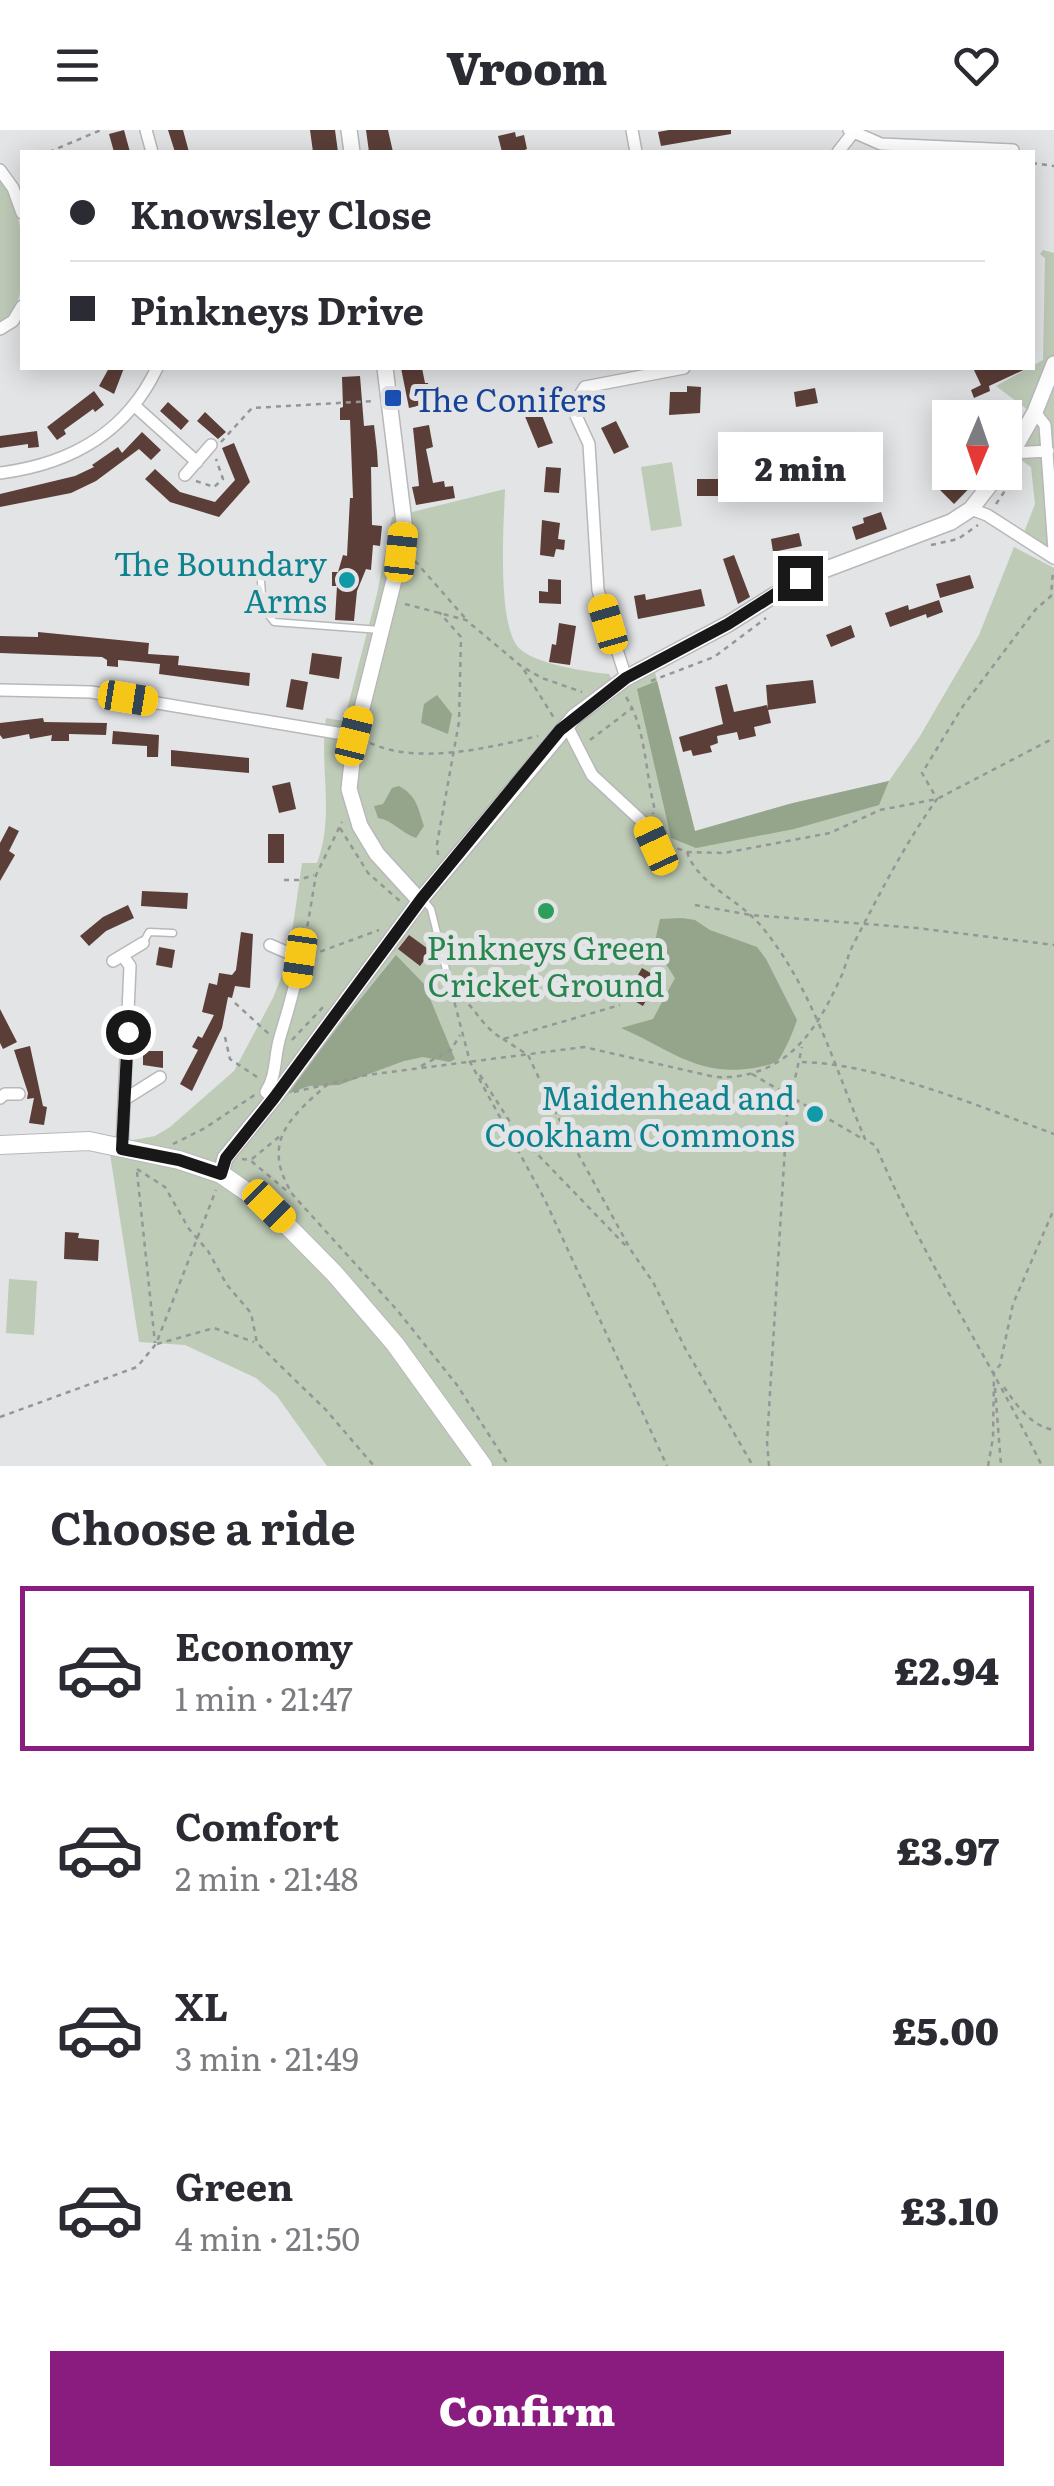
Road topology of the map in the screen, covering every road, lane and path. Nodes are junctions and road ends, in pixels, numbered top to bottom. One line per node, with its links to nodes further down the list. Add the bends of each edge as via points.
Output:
1 (101, 130): 3 (path)
2 (851, 132): 4 (street, via 881,144)
3 (54, 150)
4 (1014, 150)
5 (0, 170): 6 (street)
6 (20, 207)
7 (20, 309): 8 (street)
8 (0, 328)
9 (1054, 364): 15 (street)
10 (157, 370): 14 (street)
11 (385, 370): 13 (street)
12 (674, 370): 39 (street, via 585,387 572,408 589,444 598,590)
13 (389, 399): 17 (path, via 252,408); 29 (street, via 404,522)
14 (136, 407): 20 (street); 21 (street, via 70,456)
15 (1035, 412): 16 (street); 18 (street, via 1045,425)
16 (1022, 436)
17 (211, 446): 20 (street)
18 (1048, 451): 19 (street); 28 (street)
19 (1022, 456)
20 (197, 462): 22 (street)
21 (0, 473)
22 (185, 475)
23 (986, 490): 25 (street)
24 (1006, 490): 26 (path)
25 (971, 509): 26 (street); 39 (street, via 800,578)
26 (987, 515): 27 (path, via 958,539); 30 (street)
27 (923, 547)
28 (1054, 550)
29 (401, 552): 33 (street); 36 (path)
30 (1054, 561): 32 (path)
31 (262, 580): 37 (lane, via 263,608 274,622)
32 (1053, 596): 49 (path, via 1036,608 963,706 922,773)
33 (388, 600): 34 (path); 37 (street)
34 (439, 612): 36 (path); 48 (path, via 461,638)
35 (766, 617): 39 (path, via 714,658)
36 (466, 620): 38 (path)
37 (381, 630): 45 (street)
38 (522, 666): 41 (path); 43 (path)
39 (632, 682): 41 (street)
40 (0, 690): 45 (street, via 90,692)
41 (600, 698): 42 (path, via 622,692); 43 (street)
42 (632, 708): 47 (path); 51 (path, via 654,806)
43 (562, 724): 47 (street); 58 (street)
44 (544, 734): 48 (path)
45 (354, 736): 48 (path, via 385,750); 50 (street)
46 (1054, 738): 49 (path)
47 (579, 750): 53 (street, via 592,775)
48 (455, 752): 55 (path)
49 (937, 798): 54 (path, via 880,810 830,834 724,853); 61 (path, via 908,839)
50 (352, 802): 52 (path); 58 (street, via 377,854)
51 (651, 822)
52 (340, 827): 56 (path); 58 (path, via 368,873)
53 (660, 845): 54 (path)
54 (686, 852): 60 (path, via 710,883)
55 (439, 859)
56 (316, 875): 57 (path); 67 (path)
57 (284, 880)
58 (415, 901): 68 (lane, via 431,908); 86 (street)
59 (696, 905): 60 (path)
60 (750, 915): 61 (path); 71 (path, via 798,979)
61 (866, 924): 66 (path); 71 (path)
62 (381, 930): 67 (path)
63 (173, 933): 64 (lane, via 150,932)
64 (144, 943): 88 (street, via 118,958 130,966)
65 (270, 945): 67 (street)
66 (1054, 945)
67 (300, 958): 75 (street, via 295,997)
68 (450, 986): 72 (path); 74 (path)
69 (235, 1003): 75 (path)
70 (620, 1006): 74 (path)
71 (817, 1025): 76 (path); 80 (path)
72 (461, 1034): 78 (path); 81 (path, via 451,1050)
73 (225, 1037): 86 (path, via 230,1059)
74 (502, 1039): 77 (path)
75 (278, 1041): 86 (street)
76 (802, 1045): 79 (path); 82 (path, via 770,1067)
77 (528, 1055): 78 (path); 82 (path, via 584,1047 694,1075); 101 (path)
78 (470, 1062): 81 (path); 101 (path, via 517,1132); 110 (path, via 545,1200)
79 (799, 1062): 80 (path); 89 (path)
80 (832, 1062): 91 (path); 93 (path, via 865,1139)
81 (416, 1068): 85 (path)
82 (749, 1072): 89 (path)
83 (160, 1077): 88 (street)
84 (0, 1080): 87 (street)
85 (329, 1083): 86 (path); 90 (path)
86 (270, 1092): 94 (path, via 252,1095); 97 (street)
87 (8, 1095)
88 (125, 1098): 95 (street)
89 (790, 1098): 93 (path); 112 (path, via 775,1270)
90 (282, 1134): 96 (path); 98 (path, via 279,1166)
91 (1054, 1134)
92 (0, 1144): 95 (main road, via 89,1141)
93 (876, 1146): 104 (path)
94 (166, 1147)
95 (122, 1149): 97 (main road)
96 (250, 1160): 97 (path); 98 (path)
97 (223, 1166): 100 (path); 108 (main road, via 269,1206 395,1344)
98 (293, 1196): 109 (path, via 457,1385)
99 (1054, 1209): 104 (path, via 1013,1304)
100 (197, 1240): 102 (path, via 251,1313); 103 (path); 103 (path, via 165,1187 137,1169)
101 (632, 1252): 111 (path)
102 (257, 1343): 103 (path, via 214,1328); 107 (path)
103 (156, 1344): 105 (path, via 137,1367)
104 (994, 1372): 106 (path, via 1018,1406 1041,1428); 113 (path); 114 (path); 115 (path)
105 (0, 1417)
106 (1054, 1430)
107 (374, 1466)
108 (483, 1466)
109 (508, 1466)
110 (667, 1466)
111 (753, 1466)
112 (769, 1466)
113 (988, 1466)
114 (1001, 1466)
115 (1042, 1466)

